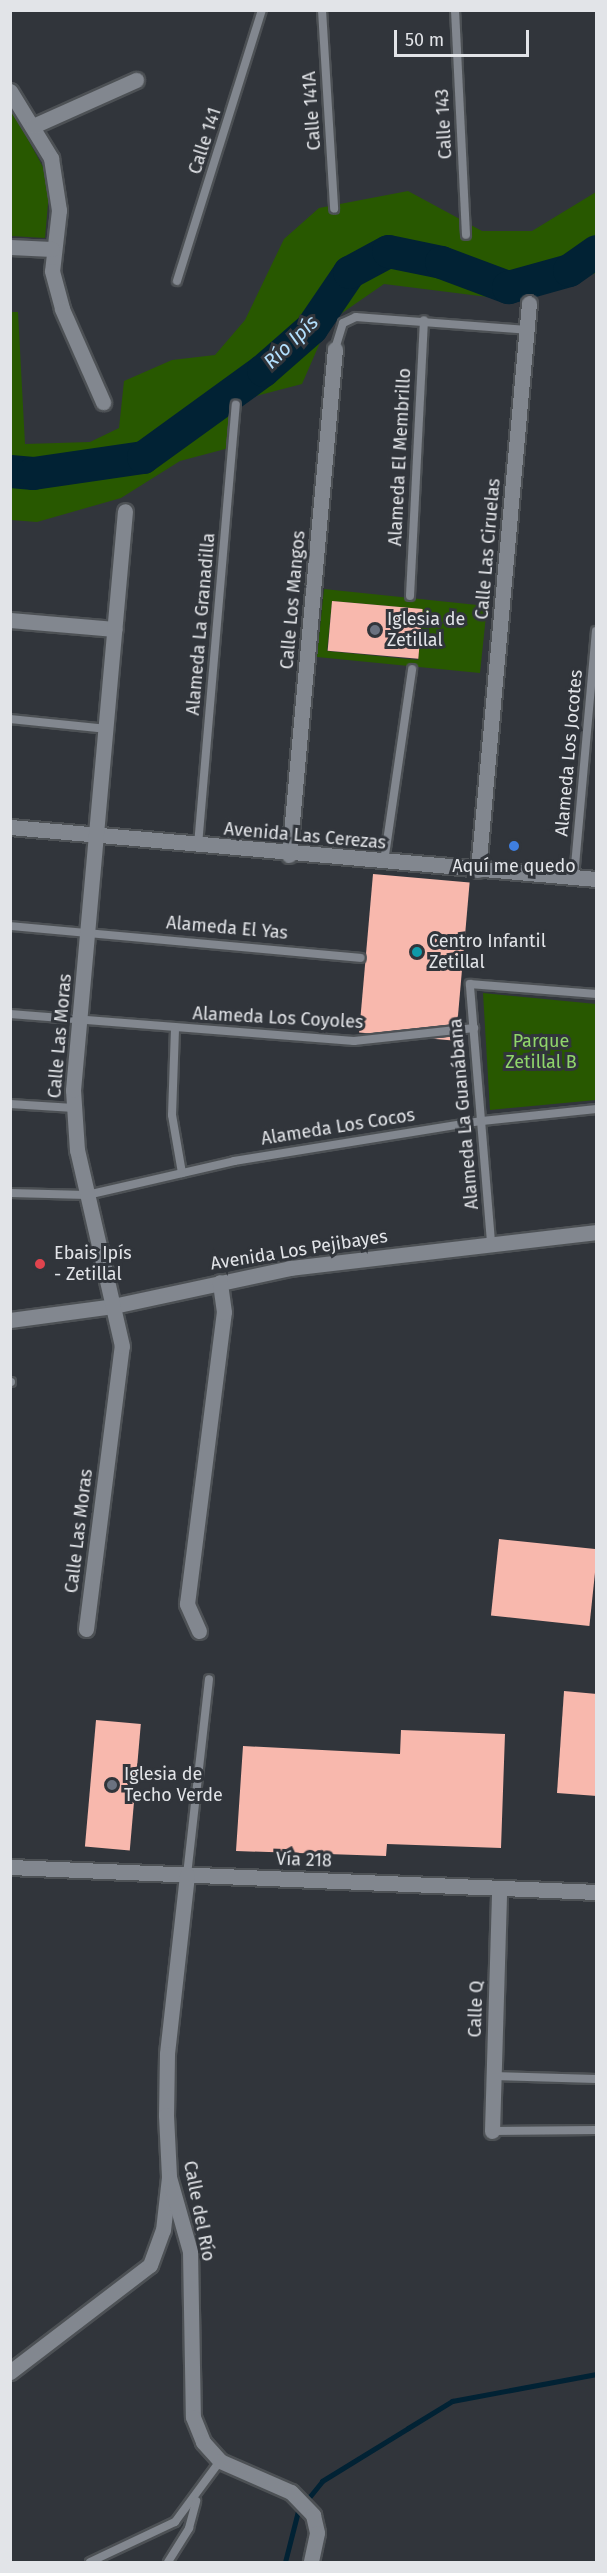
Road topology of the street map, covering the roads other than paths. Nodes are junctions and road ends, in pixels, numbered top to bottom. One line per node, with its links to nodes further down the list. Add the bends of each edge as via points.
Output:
1 (262, 10): 11 (lane, Calle 141)
2 (322, 10): 7 (lane, Calle 141A)
3 (455, 10): 8 (lane, Calle 143)
4 (136, 80): 6 (street)
5 (10, 92): 6 (street)
6 (33, 126): 10 (street, via 58,181)
7 (334, 208)
8 (466, 235)
9 (10, 247): 10 (street)
10 (52, 249): 16 (street, via 62,309)
11 (177, 281)
12 (529, 303): 14 (street, Calle Las Ciruelas)
13 (424, 321): 14 (lane); 15 (lane, via 356,317 344,323); 19 (lane, Alameda El Membrillo)
14 (527, 330): 31 (street, Calle Las Ciruelas)
15 (334, 349): 29 (street, Calle Los Mangos)
16 (103, 402)
17 (236, 405): 28 (lane, Alameda La Granadilla)
18 (125, 511): 21 (street, Calle Las Moras)
19 (410, 596)
20 (10, 620): 21 (street)
21 (115, 629): 25 (street, Calle Las Moras)
22 (597, 632): 32 (lane, Alameda Los Jocotes)
23 (412, 669): 30 (lane)
24 (10, 719): 25 (lane)
25 (107, 729): 27 (street, Calle Las Moras)
26 (10, 827): 27 (street, Avenida Las Cerezas)
27 (99, 836): 28 (street, Avenida Las Cerezas); 35 (street, Calle Las Moras)
28 (198, 845): 29 (street, Avenida Las Cerezas)
29 (289, 855): 30 (street, Avenida Las Cerezas)
30 (384, 863): 31 (street, Avenida Las Cerezas)
31 (478, 870): 32 (street, Avenida Las Cerezas)
32 (574, 877): 33 (street, Avenida Las Cerezas)
33 (597, 879)
34 (10, 926): 35 (lane, Alameda El Yas)
35 (89, 932): 36 (lane, Alameda El Yas); 39 (street, Calle Las Moras)
36 (361, 958)
37 (597, 994): 40 (lane, Alameda La Guanábana, via 470,984)
38 (10, 1014): 39 (lane, Alameda Los Coyoles)
39 (81, 1020): 41 (lane, Alameda Los Coyoles); 43 (street, Calle Las Moras)
40 (474, 1028): 41 (lane, Alameda Los Coyoles, via 354,1041); 45 (lane, Alameda La Guanábana)
41 (175, 1029): 46 (lane, via 172,1115)
42 (10, 1104): 43 (lane)
43 (74, 1108): 48 (street, Calle Las Moras)
44 (597, 1109): 45 (lane, Alameda Los Cocos)
45 (482, 1121): 46 (lane, Alameda Los Cocos); 50 (lane, Alameda La Guanábana)
46 (182, 1173): 48 (lane, Alameda Los Cocos)
47 (10, 1193): 48 (lane, Alameda Los Cocos)
48 (87, 1195): 52 (street, Calle Las Moras)
49 (597, 1232): 50 (street, Avenida Los Pejibayes)
50 (491, 1242): 51 (street, Avenida Los Pejibayes)
51 (220, 1282): 52 (street, Avenida Los Pejibayes); 55 (street, via 224,1312 187,1604)
52 (113, 1306): 53 (street, Avenida Los Pejibayes); 54 (street, Calle Las Moras, via 122,1346)
53 (10, 1320)
54 (86, 1629)
55 (199, 1631)
56 (209, 1679): 58 (lane)
57 (10, 1867): 58 (street, Vía 218)
58 (187, 1875): 59 (street, Vía 218); 65 (street, Calle del Río, via 167,2054)
59 (499, 1888): 60 (street, Vía 218); 61 (street, Calle Q)
60 (597, 1892)
61 (493, 2076): 62 (lane); 64 (street, Calle Q)
62 (597, 2079)
63 (597, 2130): 64 (lane)
64 (492, 2131)
65 (170, 2177): 66 (street, via 163,2230 150,2265); 67 (street, Calle del Río, via 190,2251 193,2417 203,2442)
66 (10, 2372)
67 (220, 2461): 68 (lane); 71 (street, Calle del Río, via 291,2492 313,2515 316,2533)
68 (196, 2500): 69 (lane, via 175,2522); 70 (lane, via 189,2528)
69 (90, 2562)
70 (168, 2562)
71 (310, 2562)

